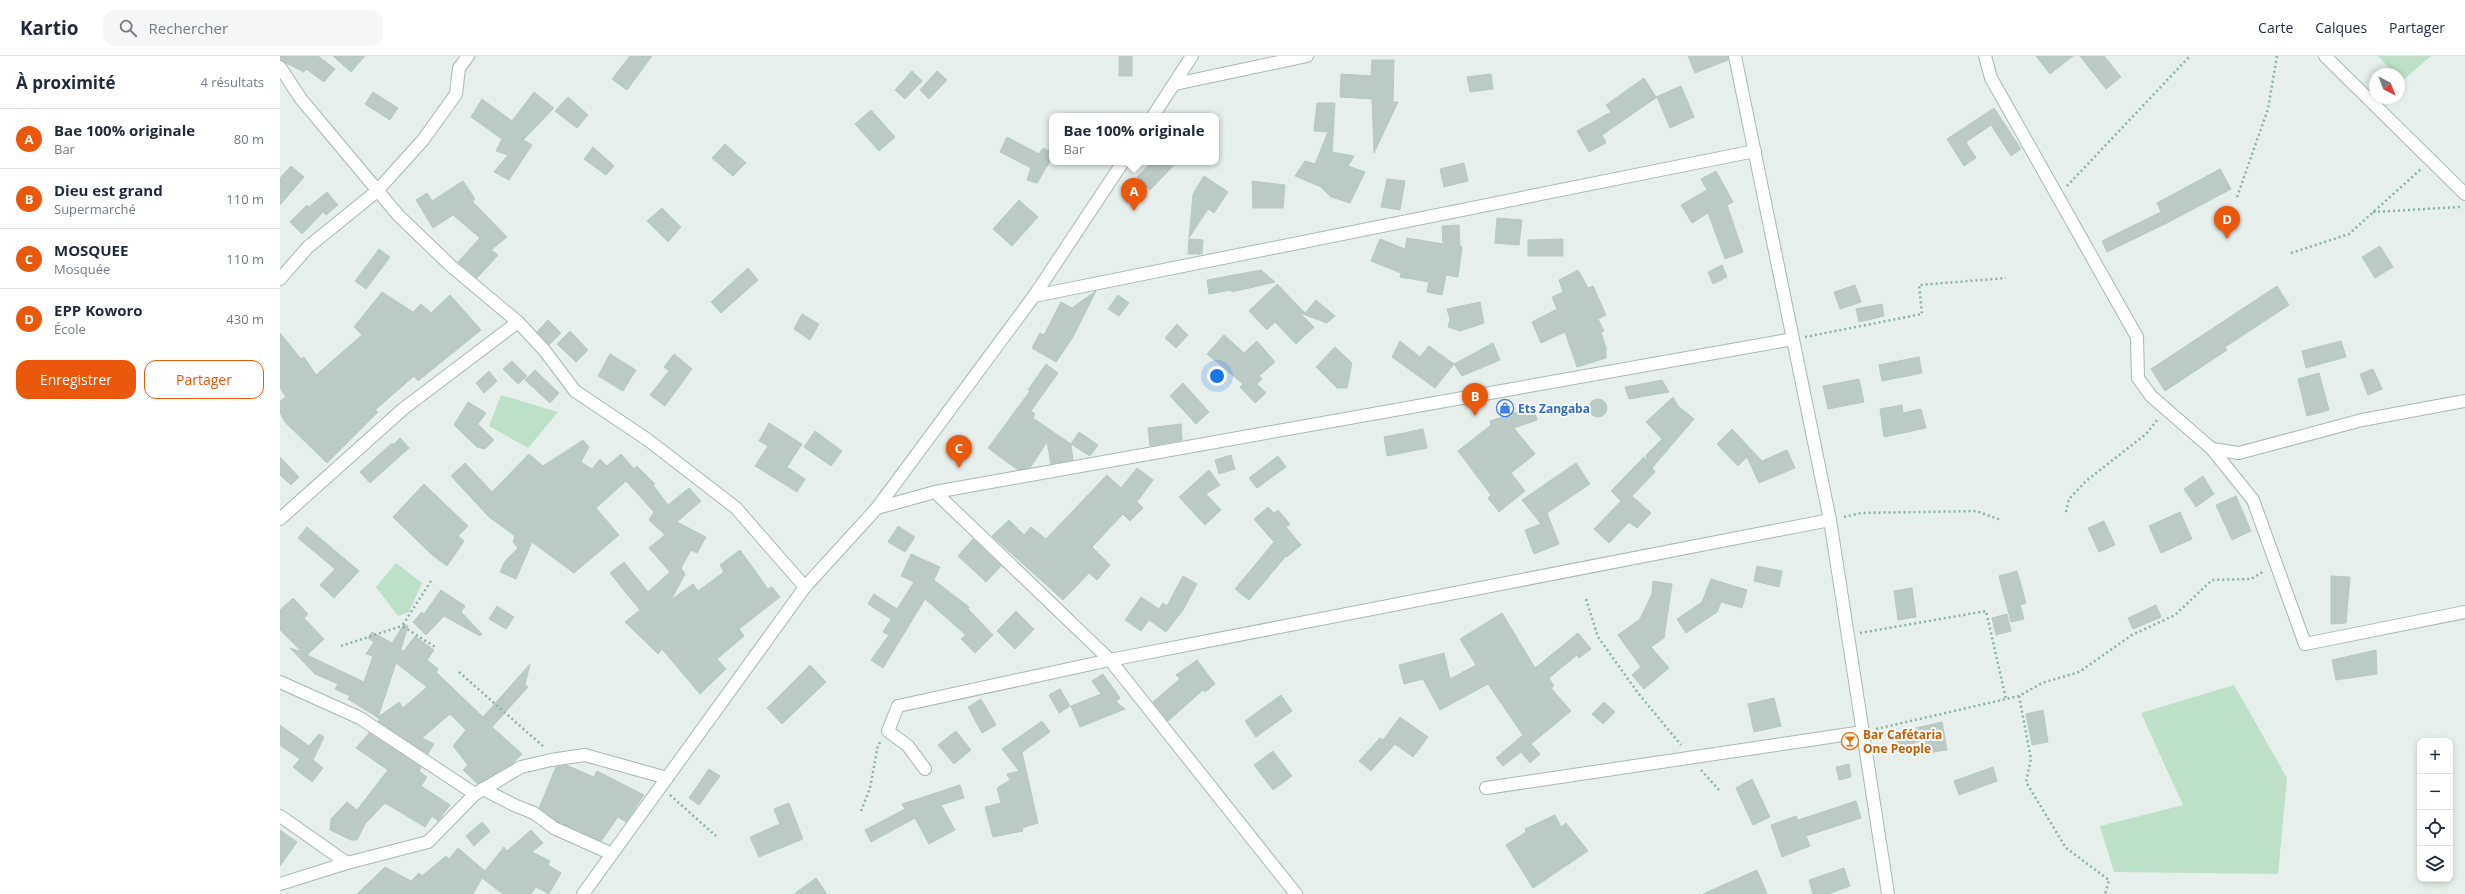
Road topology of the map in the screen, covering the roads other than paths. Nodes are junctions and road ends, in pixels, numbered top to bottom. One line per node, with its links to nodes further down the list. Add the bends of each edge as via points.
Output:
1 (468, 56): 12 (street, via 460,68 456,94 423,140)
2 (1192, 56): 8 (street)
3 (1307, 56): 8 (street)
4 (1735, 56): 10 (street)
5 (1985, 56): 19 (street, via 1991,78 2137,337 2138,378 2151,396)
6 (2325, 56): 13 (street)
7 (280, 67): 12 (street, via 301,99)
8 (1175, 84): 9 (street)
9 (1155, 113)
10 (1755, 151): 15 (street); 17 (street)
11 (1121, 165): 15 (street)
12 (378, 191): 14 (street, via 308,247); 16 (street, via 398,215 451,266)
13 (2465, 194)
14 (280, 278)
15 (1034, 296): 21 (street)
16 (518, 322): 22 (street, via 403,409); 24 (street, via 545,351 575,391 648,440 736,508)
17 (1793, 339): 20 (street); 23 (street)
18 (2465, 401): 19 (street, via 2362,420 2239,453)
19 (2212, 449): 25 (street, via 2253,500 2305,644)
20 (935, 492): 21 (street); 26 (street)
21 (877, 508): 24 (street)
22 (280, 519)
23 (1830, 520): 26 (street); 28 (street)
24 (805, 588): 30 (street)
25 (2465, 612)
26 (1110, 660): 29 (street, via 898,706 888,731 908,746); 38 (street)
27 (280, 682): 32 (street, via 360,718)
28 (1863, 732): 31 (street); 39 (street)
29 (925, 769)
30 (664, 783): 32 (street, via 585,756 521,767); 34 (street)
31 (1486, 788)
32 (479, 791): 34 (street, via 534,812 554,828); 35 (street, via 428,842)
33 (280, 816): 35 (street)
34 (612, 854): 37 (street)
35 (347, 863): 36 (street)
36 (280, 884)
37 (583, 894)
38 (1296, 894)
39 (1888, 894)

